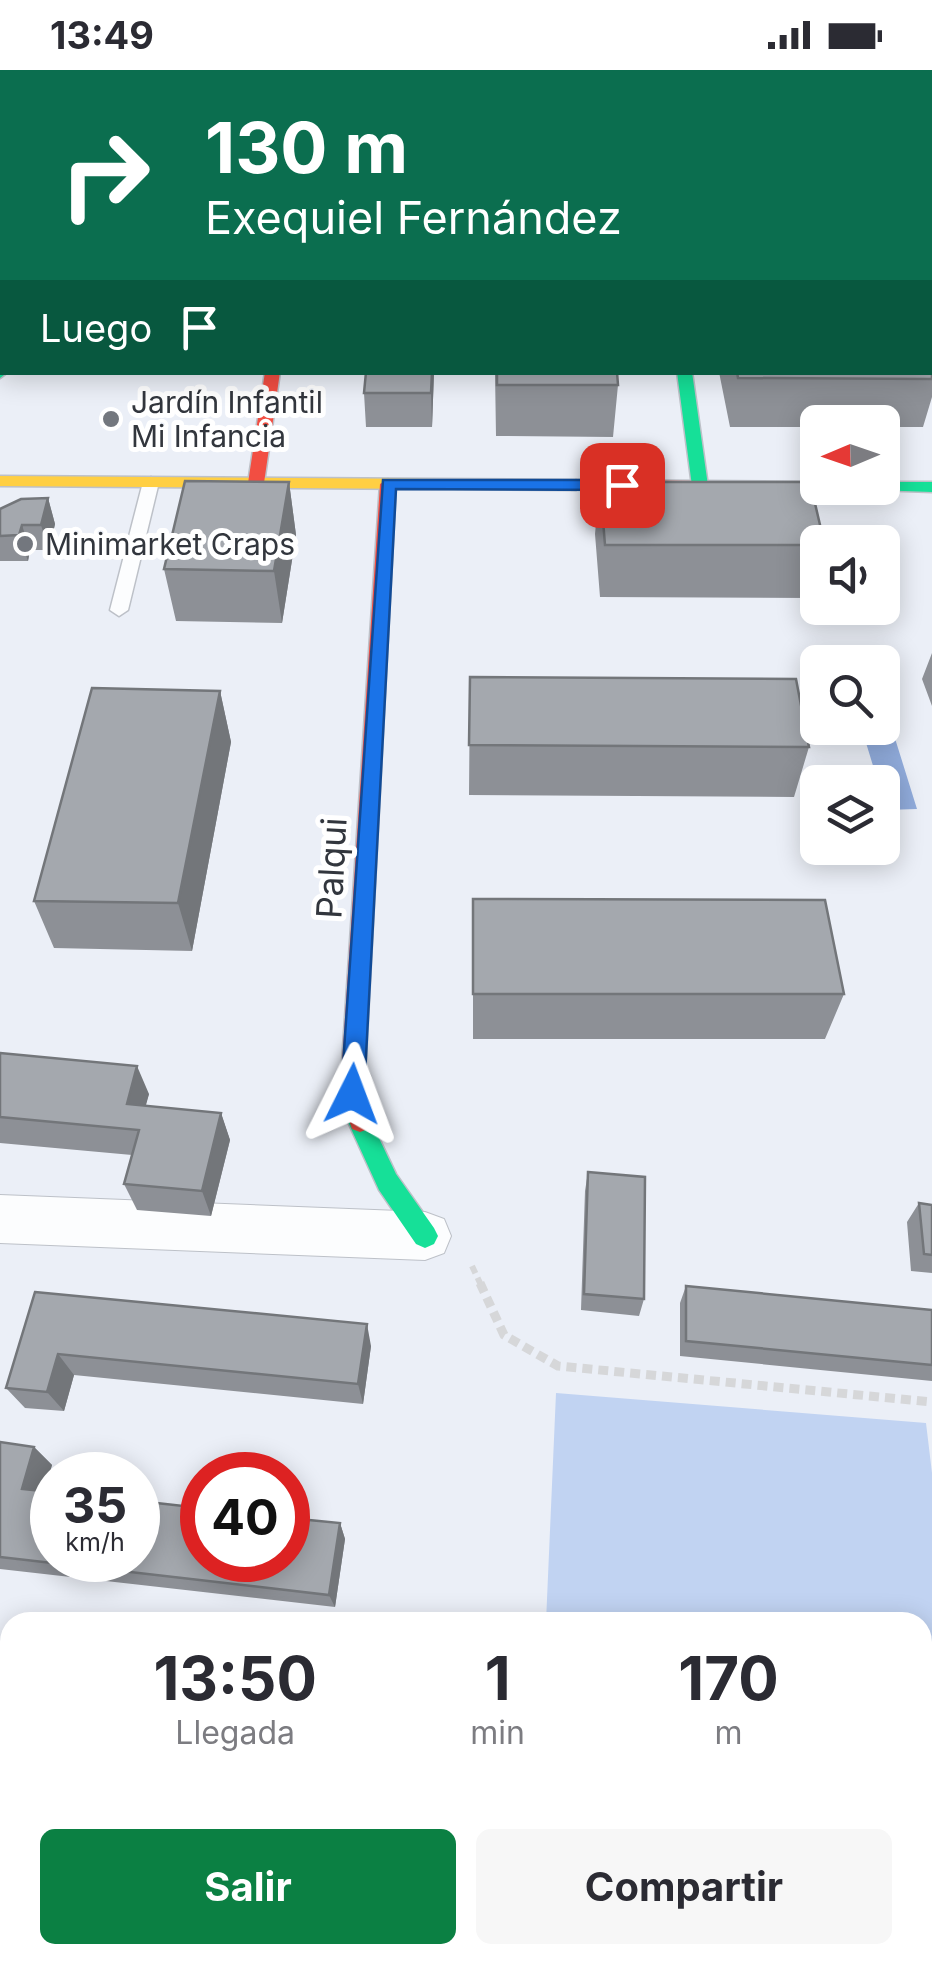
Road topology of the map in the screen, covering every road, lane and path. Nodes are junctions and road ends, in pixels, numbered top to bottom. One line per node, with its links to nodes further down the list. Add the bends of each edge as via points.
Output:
1 (273, 375): 5 (street)
2 (684, 375): 7 (street)
3 (0, 481): 4 (street)
4 (151, 482): 5 (street); 11 (lane)
5 (256, 483): 6 (street)
6 (388, 484): 7 (street); 13 (street, Palqui, via 352,1094 371,1156)
7 (700, 486): 8 (street)
8 (800, 486)
9 (900, 487): 10 (street)
10 (932, 487)
11 (119, 610)
12 (0, 1219): 13 (street)
13 (426, 1236): 14 (path, via 464,1248 504,1334 558,1366)
14 (932, 1402)

